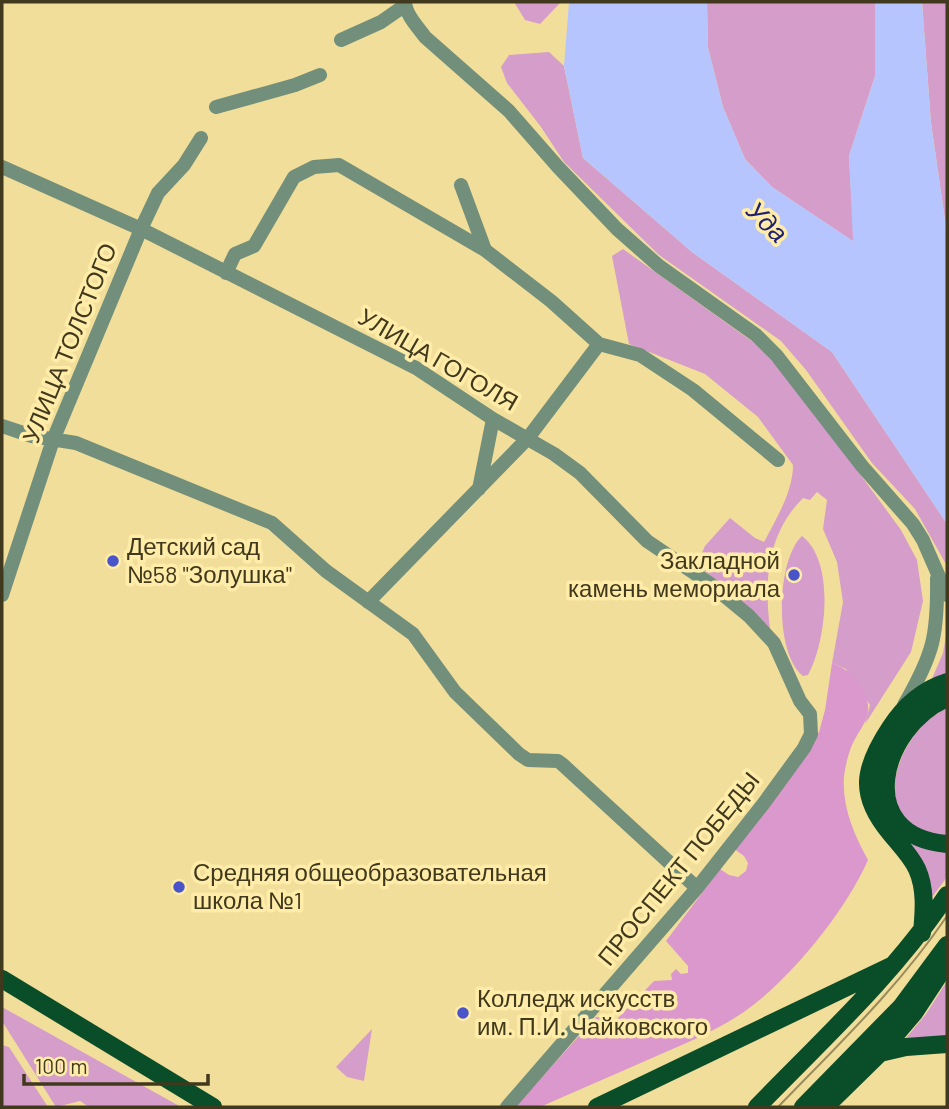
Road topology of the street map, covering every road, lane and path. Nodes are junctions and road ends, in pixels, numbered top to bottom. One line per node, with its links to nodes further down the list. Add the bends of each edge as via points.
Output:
1 (405, 4): 2 (street, via 381,22); 18 (street, via 425,37 509,110 617,229 777,356 913,524)
2 (341, 40)
3 (320, 75): 4 (street)
4 (216, 107)
5 (201, 138): 8 (street, УЛИЦА ТОЛСТОГО, via 158,193)
6 (2, 167): 8 (street, УЛИЦА ГОГОЛЯ)
7 (461, 186): 9 (street)
8 (141, 229): 10 (street, УЛИЦА ГОГОЛЯ); 15 (street, УЛИЦА ТОЛСТОГО)
9 (485, 250): 10 (street, via 339,165 314,167 294,177 254,246 235,254); 11 (street)
10 (226, 273): 12 (street, УЛИЦА ГОГОЛЯ, via 416,368)
11 (599, 344): 14 (street); 16 (street, via 640,355 693,390)
12 (493, 419): 14 (street, УЛИЦА ГОГОЛЯ); 17 (street)
13 (2, 426): 15 (street)
14 (528, 438): 17 (street); 22 (street, УЛИЦА ГОГОЛЯ, via 580,472 647,541 749,616 774,643)
15 (53, 440): 20 (street, УЛИЦА ТОЛСТОГО); 21 (street, via 76,443 272,523)
16 (778, 460)
17 (479, 489): 21 (street)
18 (937, 573): 19 (street); 25 (street, via 936,627 929,659)
19 (947, 594)
20 (2, 595)
21 (368, 601): 27 (street, via 413,634 455,692 519,754 528,760 562,764)
22 (788, 677): 27 (street, ПРОСПЕКТ ПОБЕДЫ, via 810,714 811,734)
23 (947, 682): 25 (main road)
24 (947, 698): 26 (main road, via 924,710 908,728 890,759 885,780 888,802 901,824 923,839)
25 (900, 712): 29 (main road, via 875,750 868,793 877,817 918,871 924,896)
26 (947, 844)
27 (697, 888): 37 (street, ПРОСПЕКТ ПОБЕДЫ)
28 (947, 895): 29 (main road)
29 (922, 933): 32 (main road)
30 (947, 946): 40 (main road, via 901,1007)
31 (947, 963): 35 (main road, via 915,1013)
32 (893, 965): 38 (main road); 39 (main road)
33 (2, 979): 36 (main road)
34 (947, 1044): 35 (main road)
35 (880, 1053): 41 (main road)
36 (213, 1107)
37 (507, 1107)
38 (597, 1107)
39 (757, 1107)
40 (803, 1107)
41 (825, 1107)

